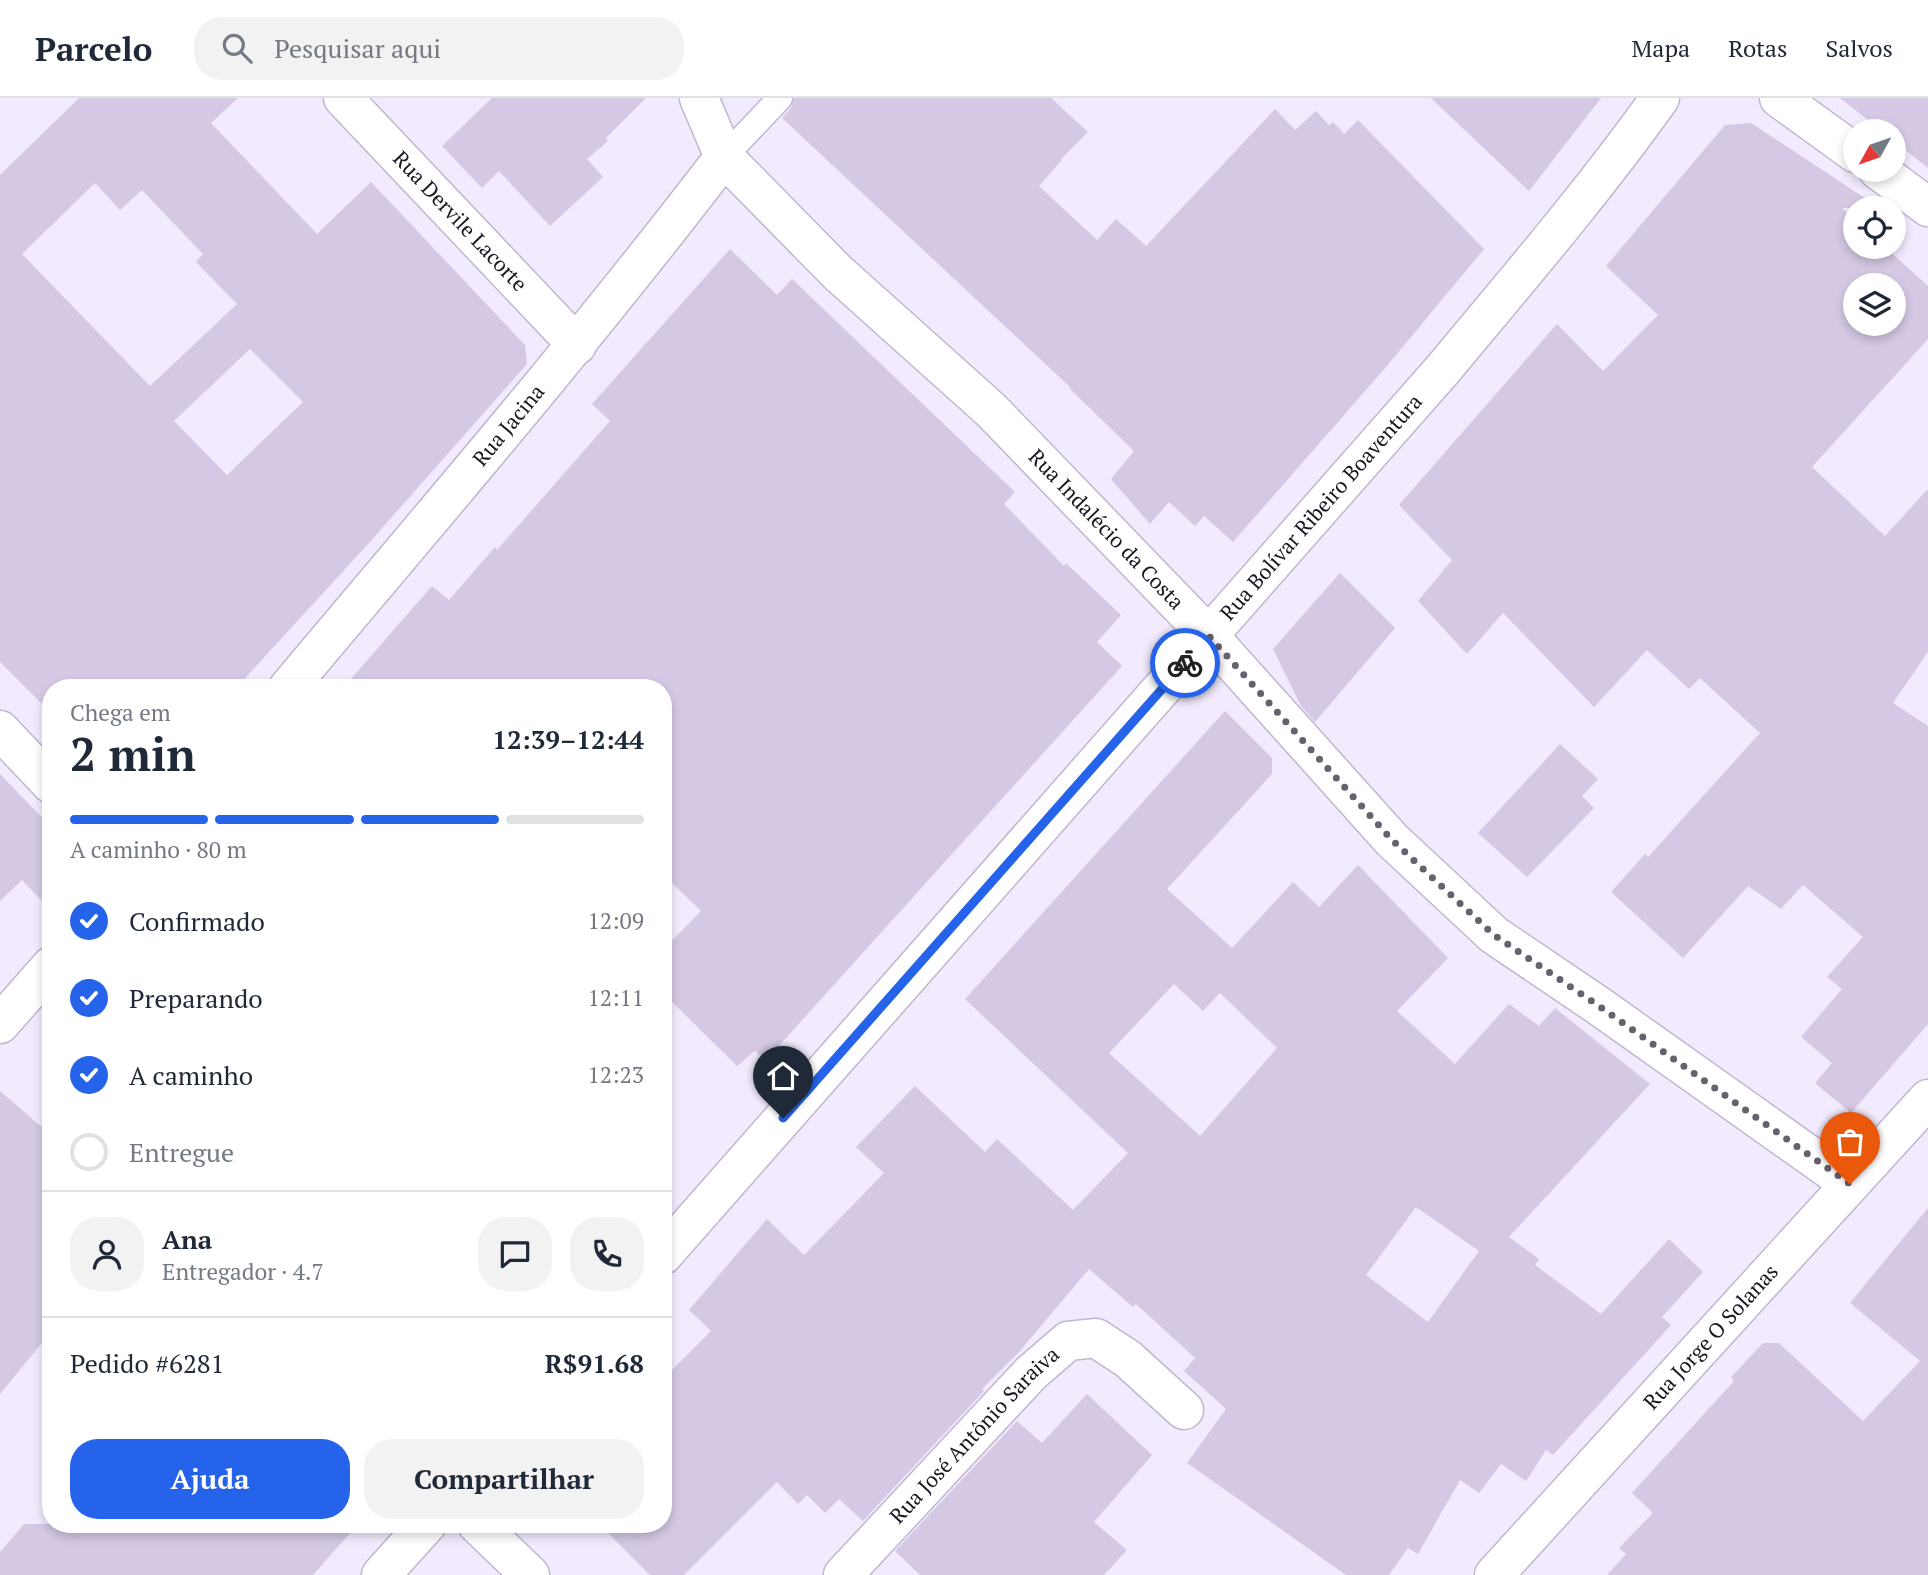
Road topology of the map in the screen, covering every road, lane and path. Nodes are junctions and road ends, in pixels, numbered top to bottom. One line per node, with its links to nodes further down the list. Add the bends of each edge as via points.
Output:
1 (343, 98): 10 (street, Rua Dervile Lacorte)
2 (699, 98): 7 (street)
3 (780, 98): 7 (lane)
4 (1660, 98): 11 (street, Rua Bolívar Ribeiro Boaventura, via 1566,221 1444,367)
5 (1779, 98): 6 (street)
6 (1843, 144)
7 (724, 157): 10 (street, Rua Jacina); 11 (street, Rua Indalécio da Costa, via 837,272 991,410)
8 (1895, 182): 9 (street)
9 (1928, 206)
10 (576, 345): 12 (street, Rua Jacina)
11 (1209, 636): 18 (street, Rua Indalécio da Costa, via 1392,840 1494,935); 19 (street, Rua Bolívar Ribeiro Boaventura)
12 (296, 679)
13 (0, 730): 14 (street)
14 (42, 774)
15 (42, 976): 16 (street)
16 (0, 1024)
17 (1928, 1098): 18 (street, Rua Jorge O Solanas)
18 (1850, 1184): 26 (street, Rua Jorge O Solanas)
19 (672, 1245)
20 (1184, 1410): 25 (street, Rua José Antônio Saraiva, via 1128,1359 1096,1338 1068,1341 1031,1373)
21 (419, 1533): 23 (street)
22 (486, 1533): 24 (street)
23 (381, 1575)
24 (530, 1575)
25 (844, 1575)
26 (1494, 1575)

